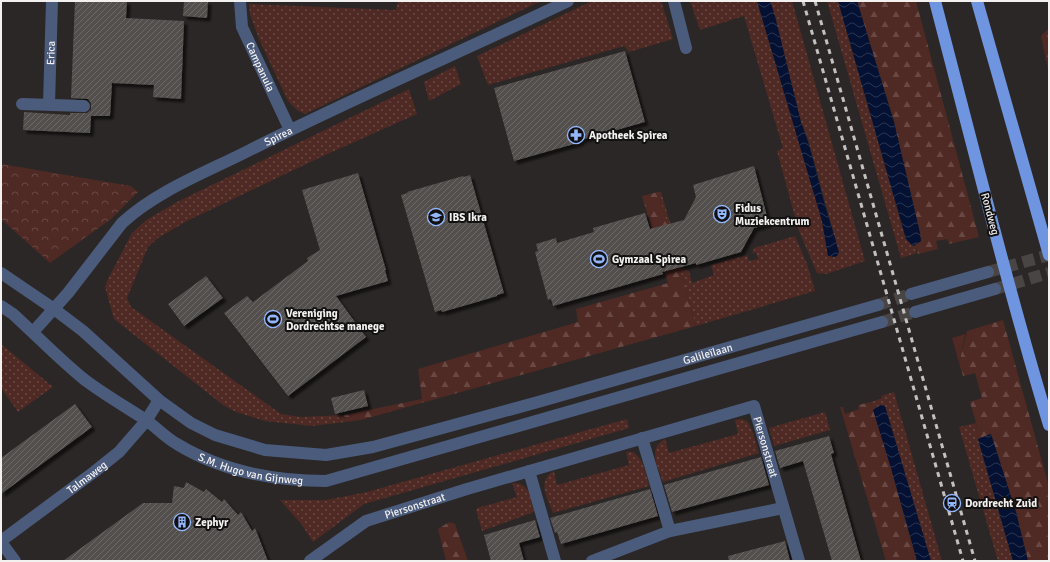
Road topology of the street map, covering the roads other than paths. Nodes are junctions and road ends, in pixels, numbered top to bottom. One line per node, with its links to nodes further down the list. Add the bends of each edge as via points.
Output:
1 (52, 1): 9 (street, Erica)
2 (240, 1): 11 (street, Campanula, via 242,27)
3 (568, 1): 11 (street, Spirea)
4 (674, 1): 7 (street)
5 (935, 1): 27 (highway, Rondweg)
6 (977, 1): 12 (highway)
7 (686, 48)
8 (22, 104): 9 (street)
9 (49, 104): 10 (street)
10 (84, 106)
11 (290, 130): 19 (street, Spirea, via 170,189 130,215)
12 (1049, 255)
13 (988, 272): 16 (street)
14 (1, 273): 19 (street, S.M. Hugo van Gijnweg)
15 (995, 289): 20 (street)
16 (911, 294)
17 (878, 305): 24 (street, Galileïlaan)
18 (1, 306): 22 (street, S.M. Hugo van Gijnweg)
19 (54, 309): 22 (street, Spirea); 23 (street, S.M. Hugo van Gijnweg, via 83,331)
20 (915, 312)
21 (882, 322): 25 (street, Galileïlaan)
22 (33, 332): 26 (street, S.M. Hugo van Gijnweg, via 84,378)
23 (159, 400): 24 (street, S.M. Hugo van Gijnweg, via 190,423 215,435 265,450 326,455 373,448); 26 (street, Talmaweg)
24 (538, 402)
25 (544, 420): 26 (street, S.M. Hugo van Gijnweg, via 326,481 296,481 268,477 221,465 176,444)
26 (146, 421): 32 (street, Talmaweg, via 118,452 94,472)
27 (1049, 425)
28 (642, 438): 29 (street, Piersonstraat); 30 (street, Piersonstraat, via 754,406); 31 (street)
29 (529, 471): 34 (street, Piersonstraat, via 366,521); 35 (street)
30 (783, 508): 31 (street); 37 (street, Piersonstraat)
31 (670, 532): 36 (street)
32 (1, 541): 33 (street)
33 (15, 561)
34 (310, 561)
35 (555, 561)
36 (592, 561)
37 (799, 561)

